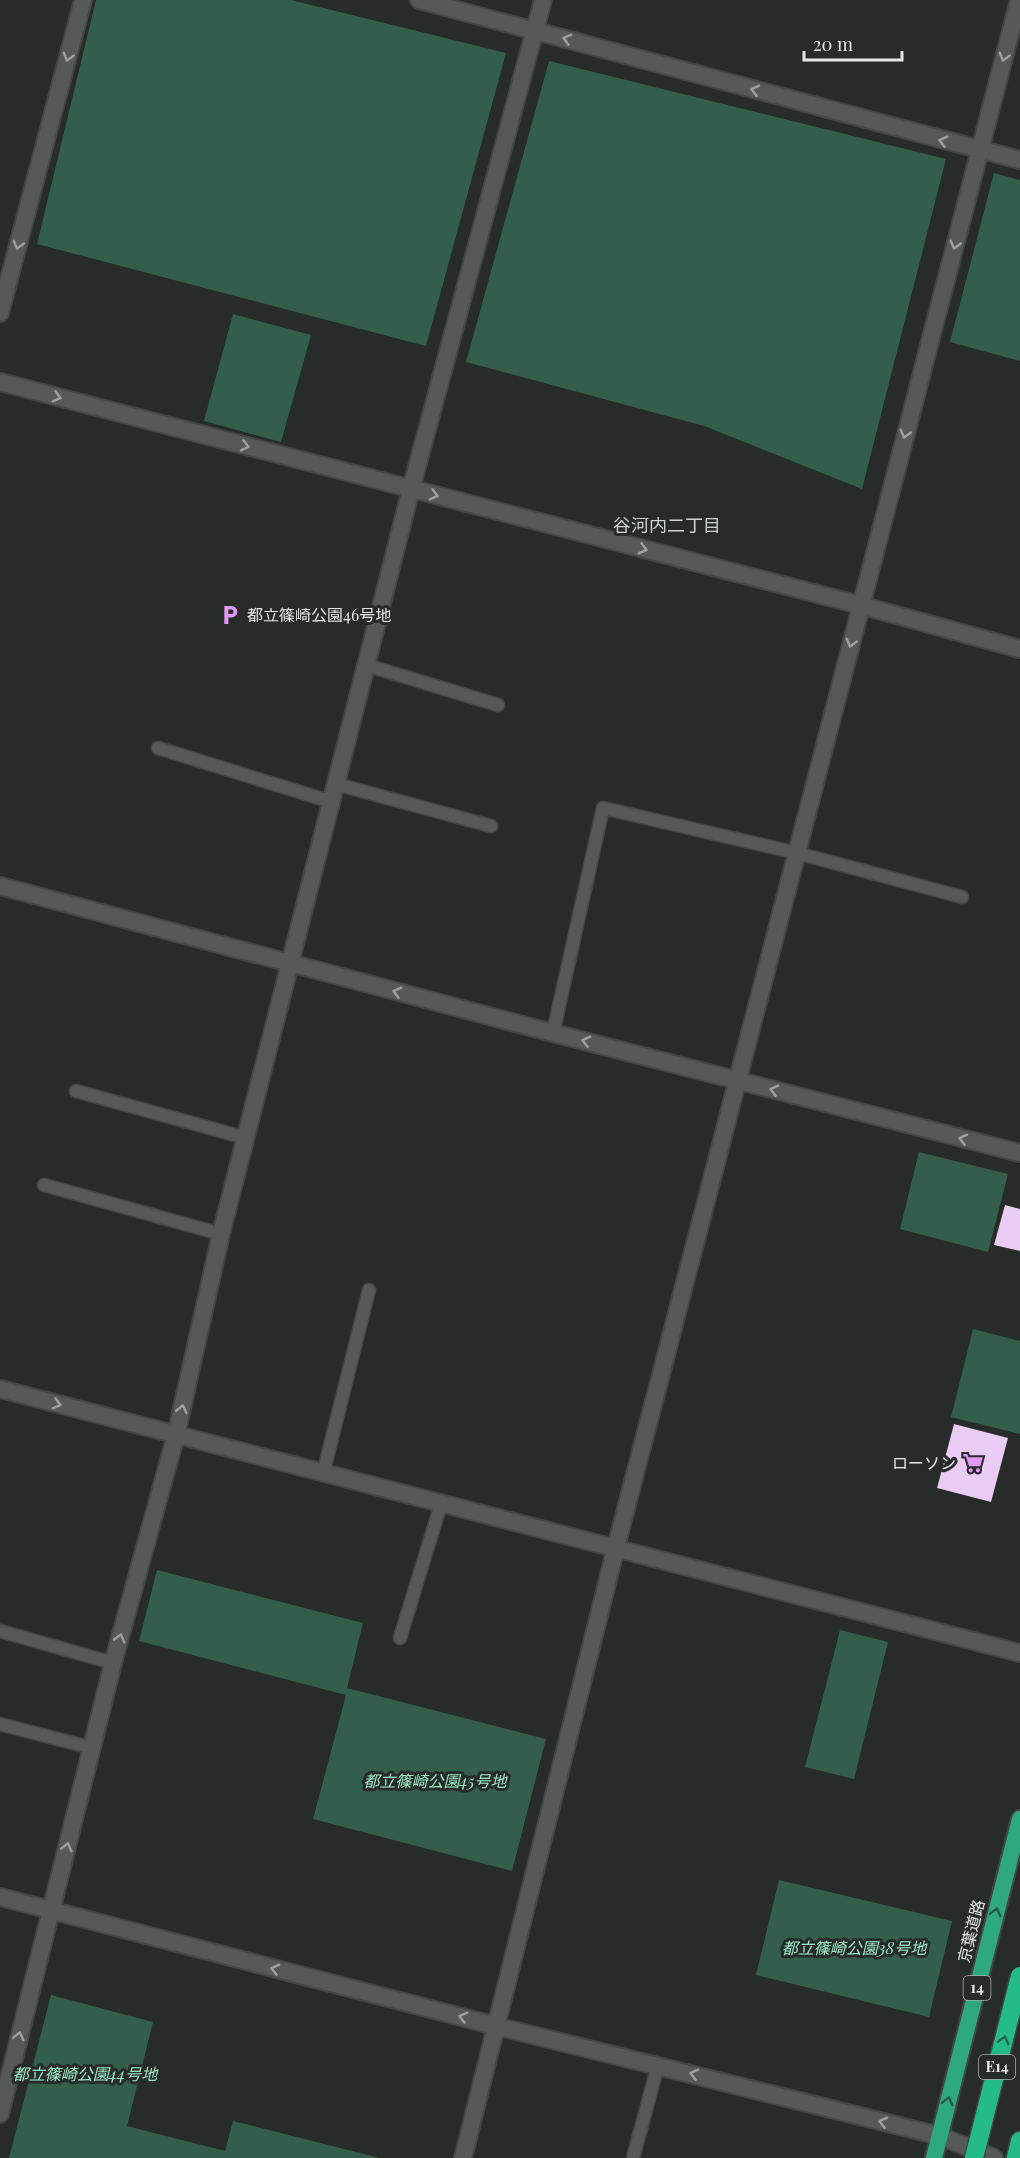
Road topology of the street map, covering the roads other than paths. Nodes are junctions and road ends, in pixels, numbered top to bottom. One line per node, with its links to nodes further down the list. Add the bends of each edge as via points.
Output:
1 (83, 0): 8 (street, one-way to 8)
2 (419, 0): 5 (street)
3 (543, 0): 5 (street)
4 (1019, 0): 6 (street, one-way to 6)
5 (536, 30): 6 (street, one-way to 5); 10 (street)
6 (980, 150): 7 (street); 11 (street, one-way to 11)
7 (1020, 160)
8 (0, 313)
9 (0, 382): 10 (street, one-way to 10)
10 (411, 489): 11 (street, one-way to 11); 13 (street)
11 (860, 605): 12 (street); 19 (street, one-way to 19)
12 (1020, 649)
13 (366, 665): 14 (lane); 16 (street)
14 (498, 705)
15 (158, 748): 17 (lane)
16 (336, 784): 17 (street); 18 (lane)
17 (332, 802): 22 (street)
18 (491, 826)
19 (797, 853): 21 (lane); 23 (lane, via 603,808); 24 (street)
20 (0, 886): 22 (street)
21 (962, 897)
22 (290, 964): 23 (street, one-way to 22); 26 (street)
23 (553, 1033): 24 (street, one-way to 23)
24 (738, 1081): 27 (street, one-way to 24); 35 (street)
25 (76, 1091): 26 (lane)
26 (246, 1138): 29 (street)
27 (1020, 1153)
28 (44, 1185): 29 (lane)
29 (221, 1234): 32 (street, one-way to 29)
30 (369, 1290): 33 (lane)
31 (0, 1389): 32 (street, one-way to 32)
32 (176, 1435): 33 (street); 39 (street, one-way to 32)
33 (323, 1474): 34 (street)
34 (441, 1504): 35 (street); 37 (lane)
35 (616, 1547): 38 (street); 46 (street)
36 (0, 1631): 39 (lane)
37 (400, 1638)
38 (1020, 1653)
39 (113, 1663): 41 (street)
40 (0, 1724): 41 (lane)
41 (92, 1748): 44 (street, one-way to 41)
42 (1020, 1818): 49 (highway, 京葉道路 / 14, one-way to 42)
43 (0, 1897): 44 (street)
44 (51, 1911): 46 (street, one-way to 44); 48 (street, one-way to 44)
45 (1020, 1976): 54 (highway, E14, one-way to 45, bridge)
46 (496, 2026): 47 (street); 51 (street)
47 (658, 2065): 49 (street, one-way to 47); 52 (lane)
48 (0, 2114)
49 (939, 2136): 53 (highway, 京葉道路 / 14); 55 (street)
50 (1020, 2141): 56 (highway)
51 (463, 2158)
52 (633, 2158)
53 (934, 2158)
54 (974, 2158)
55 (994, 2158)
56 (1016, 2158)

